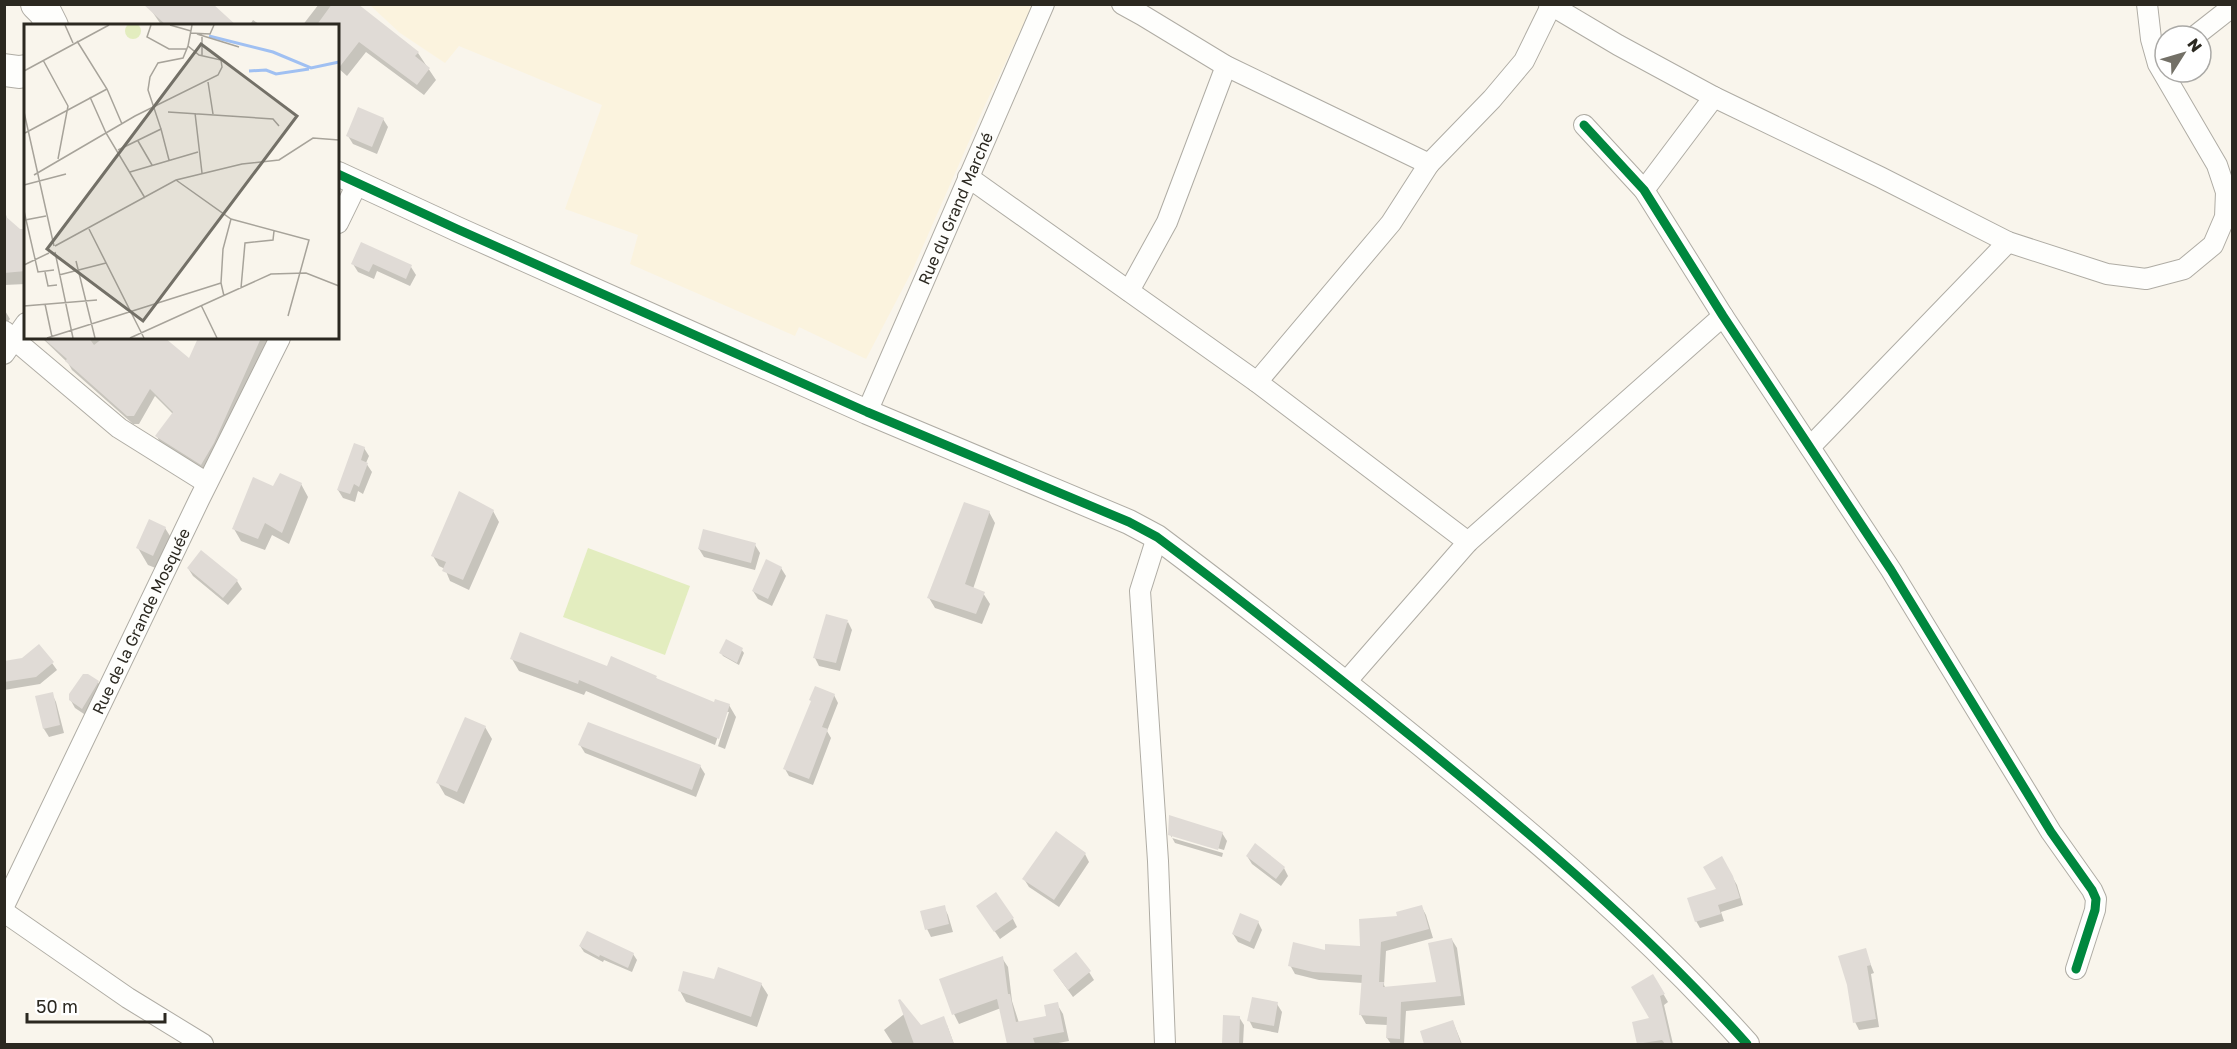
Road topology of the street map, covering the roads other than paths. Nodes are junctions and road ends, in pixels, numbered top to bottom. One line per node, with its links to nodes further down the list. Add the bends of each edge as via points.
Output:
1 (37, 4): 8 (highway)
2 (69, 4): 9 (highway)
3 (1044, 4): 17 (street, Rue du Grand Marché)
4 (1122, 4): 12 (street)
5 (2146, 4): 11 (street)
6 (1551, 5): 14 (street); 16 (street, via 1524,61)
7 (2232, 8): 10 (street)
8 (51, 24)
9 (58, 24)
10 (2211, 24)
11 (2153, 43)
12 (1226, 66): 16 (street); 22 (street, via 1167,222)
13 (2174, 84): 21 (street, via 2217,165 2226,192 2225,217 2213,245 2184,269 2146,279 2107,274)
14 (1714, 97): 19 (street); 21 (street)
15 (1584, 125): 19 (street)
16 (1429, 164): 27 (street, via 1391,223)
17 (968, 177): 22 (street); 28 (street, Rue du Grand Marché)
18 (348, 178): 20 (street); 28 (street)
19 (1644, 190): 23 (street)
20 (339, 218)
21 (2008, 242): 29 (street)
22 (1129, 291): 27 (street)
23 (1723, 316): 29 (street); 32 (street)
24 (24, 326): 26 (street)
25 (279, 339): 30 (street, Rue de la Grande Mosquée)
26 (7, 342): 30 (street, via 120,428)
27 (1257, 382): 32 (street)
28 (867, 412): 31 (street, via 1130,522)
29 (1810, 447): 36 (street, via 1891,570 2051,832 2092,890 2095,910)
30 (207, 483): 34 (street, Rue de la Grande Mosquée)
31 (1157, 537): 33 (street); 38 (street, via 1140,591 1164,962)
32 (1468, 542): 33 (street)
33 (1345, 683): 39 (street, via 1502,810 1615,909)
34 (4, 906)
35 (4, 912): 37 (street, via 128,998)
36 (2076, 969)
37 (203, 1044)
38 (1165, 1044)
39 (1747, 1044)

